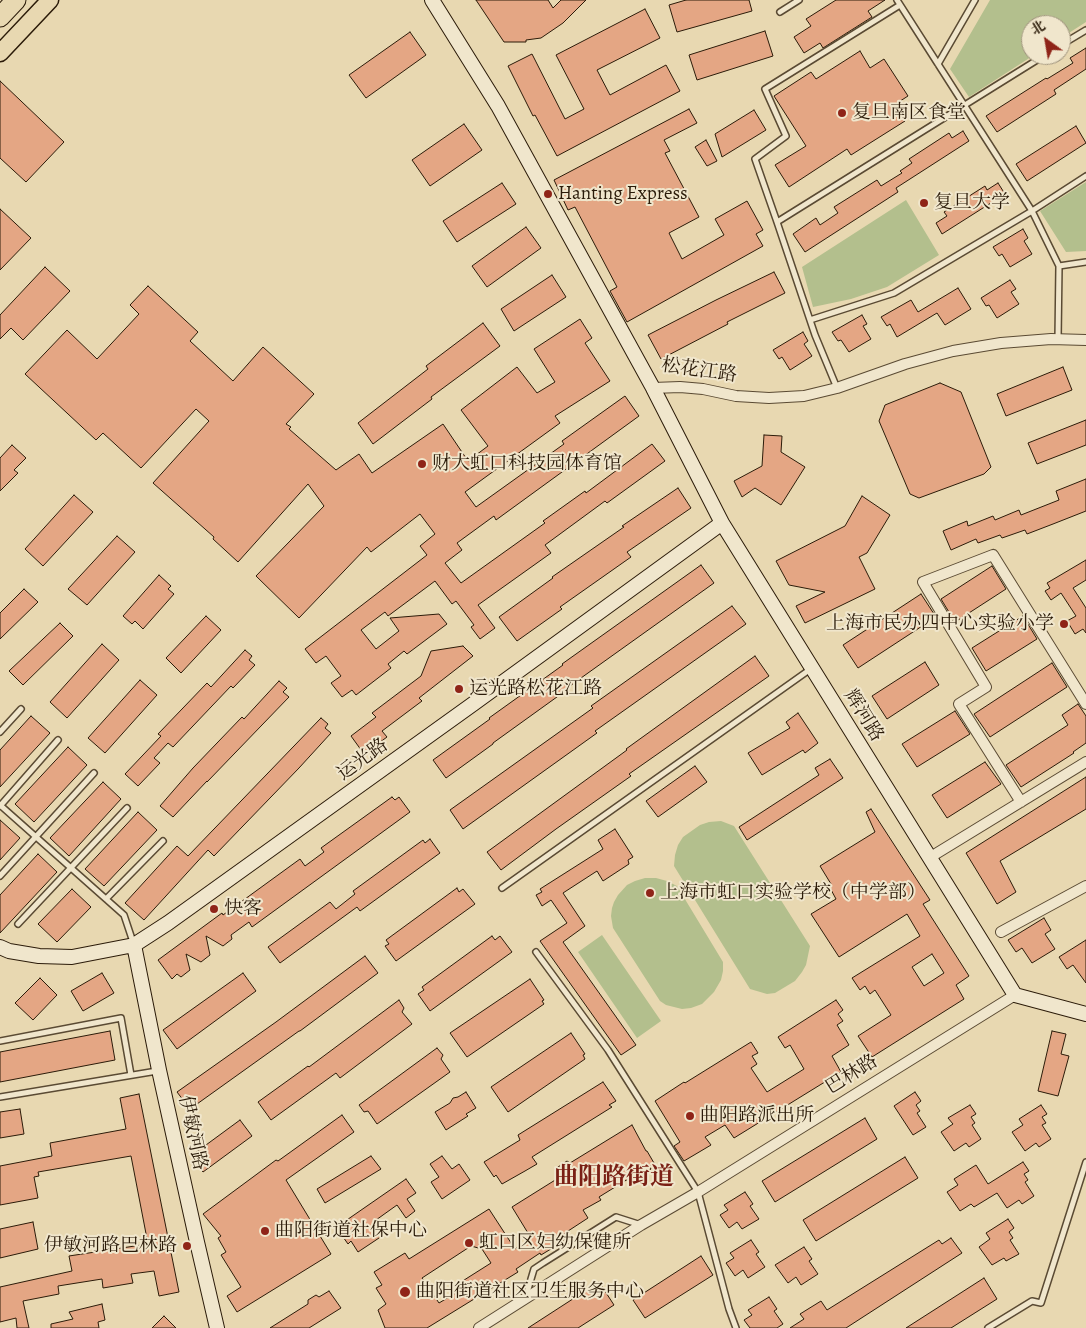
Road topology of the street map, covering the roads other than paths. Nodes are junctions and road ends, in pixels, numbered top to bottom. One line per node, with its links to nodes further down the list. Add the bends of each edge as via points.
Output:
1 (16, 0): 8 (highway)
2 (50, 0): 11 (main road)
3 (432, 0): 23 (street, 松花江路, via 498,106)
4 (799, 0): 7 (lane)
5 (975, 0): 12 (lane)
6 (898, 3): 12 (lane); 17 (lane, via 765,89 786,136 754,159)
7 (780, 12)
8 (0, 17)
9 (1086, 30): 10 (lane)
10 (1071, 39)
11 (0, 53)
12 (938, 64): 14 (lane)
13 (1030, 65): 14 (lane)
14 (964, 106): 16 (lane); 17 (lane)
15 (1086, 176): 16 (lane)
16 (1032, 211): 19 (lane); 20 (lane, via 894,293)
17 (777, 222): 20 (lane)
18 (1086, 262): 19 (lane)
19 (1059, 266): 21 (lane)
20 (810, 320): 24 (lane)
21 (1058, 339): 22 (street, 松花江路); 24 (street, 松花江路, via 953,351)
22 (1086, 340)
23 (653, 388): 24 (street, 松花江路, via 680,387 769,398 804,396); 25 (street, 辉河路)
24 (837, 388)
25 (722, 523): 26 (street, 辉河路); 46 (street, 运光路)
26 (812, 668): 38 (street, 辉河路); 42 (lane)
27 (1086, 704): 33 (street, via 993,555 923,582 986,687 959,704)
28 (21, 709): 29 (lane)
29 (0, 732)
30 (58, 740): 34 (lane)
31 (1086, 762): 33 (street)
32 (94, 773): 36 (lane)
33 (1021, 802): 38 (street)
34 (0, 805): 36 (lane)
35 (128, 808): 39 (lane)
36 (36, 837): 39 (lane); 40 (lane)
37 (163, 841): 43 (lane)
38 (929, 858): 49 (street, 辉河路)
39 (71, 868): 43 (lane); 44 (lane)
40 (0, 876)
41 (1086, 886): 45 (street)
42 (502, 888)
43 (106, 899): 46 (lane, via 124,915)
44 (18, 924)
45 (1001, 932)
46 (134, 945): 47 (street, 运光路, via 72,957 39,956); 52 (street, 伊敏河路)
47 (0, 948)
48 (536, 952): 56 (lane, via 608,1050)
49 (1015, 995): 50 (street); 56 (street, 巴林路)
50 (1086, 1014)
51 (0, 1042): 53 (lane, via 121,1018)
52 (159, 1070): 53 (lane); 59 (street, 伊敏河路)
53 (131, 1075): 54 (lane)
54 (0, 1098)
55 (1086, 1162): 62 (lane, via 1041,1303 1032,1301)
56 (698, 1192): 57 (street, 巴林路); 61 (lane)
57 (642, 1225): 58 (street, 巴林路); 58 (lane, via 616,1217 543,1262 534,1269)
58 (525, 1299): 60 (street, 巴林路)
59 (217, 1328)
60 (479, 1328)
61 (736, 1328)
62 (988, 1328)

